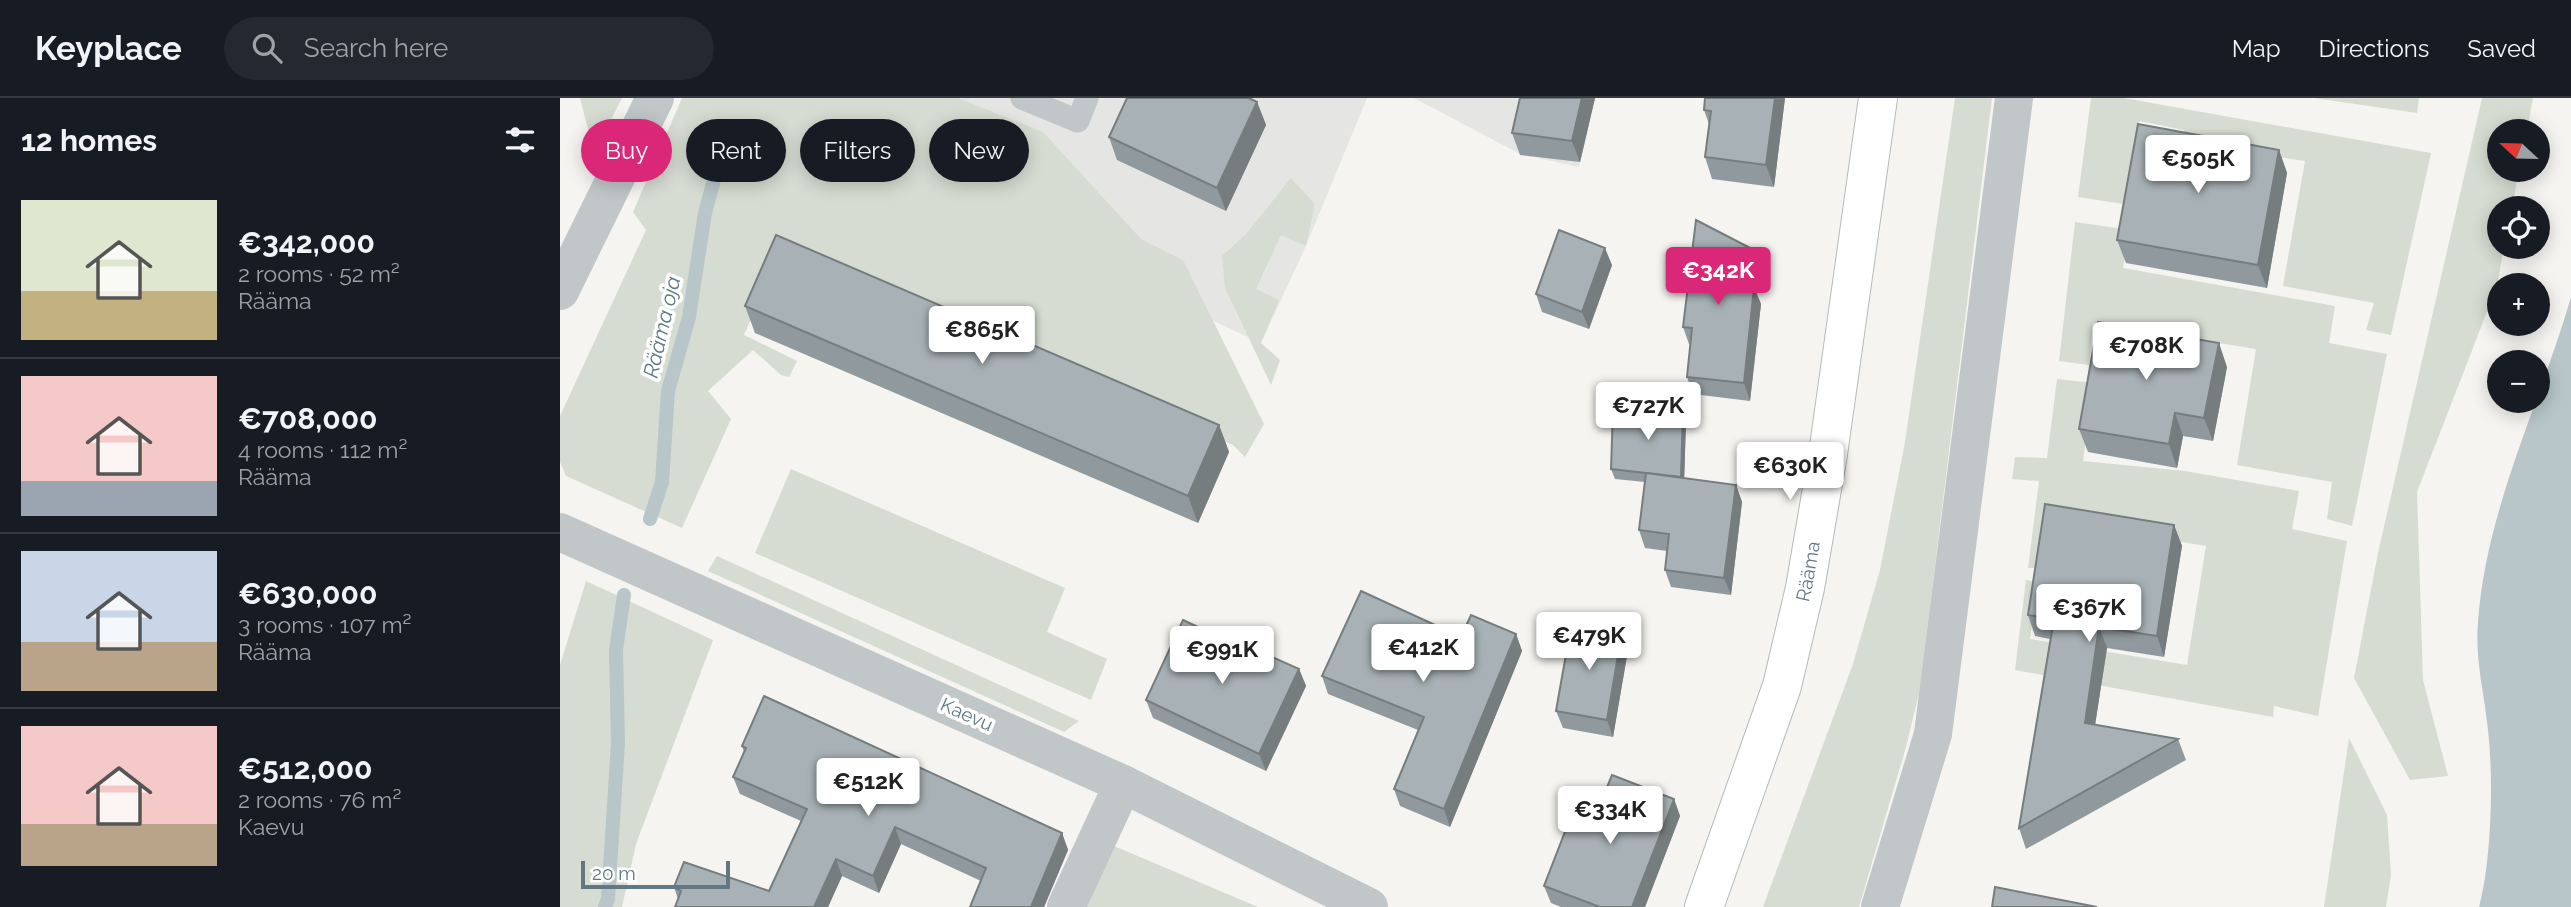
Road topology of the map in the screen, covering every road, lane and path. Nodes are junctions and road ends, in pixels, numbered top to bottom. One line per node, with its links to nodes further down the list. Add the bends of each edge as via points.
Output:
1 (655, 98): 6 (street)
2 (1021, 98): 3 (lane, via 1078,121)
3 (1087, 98)
4 (1878, 98): 11 (main road, Rääma, via 1805,588 1782,686)
5 (2014, 98): 12 (street, via 1933,734)
6 (560, 291)
7 (560, 532): 8 (street, Kaevu)
8 (1123, 784): 9 (street); 10 (street, Kaevu)
9 (1066, 907)
10 (1369, 907)
11 (1704, 907)
12 (1880, 907)

